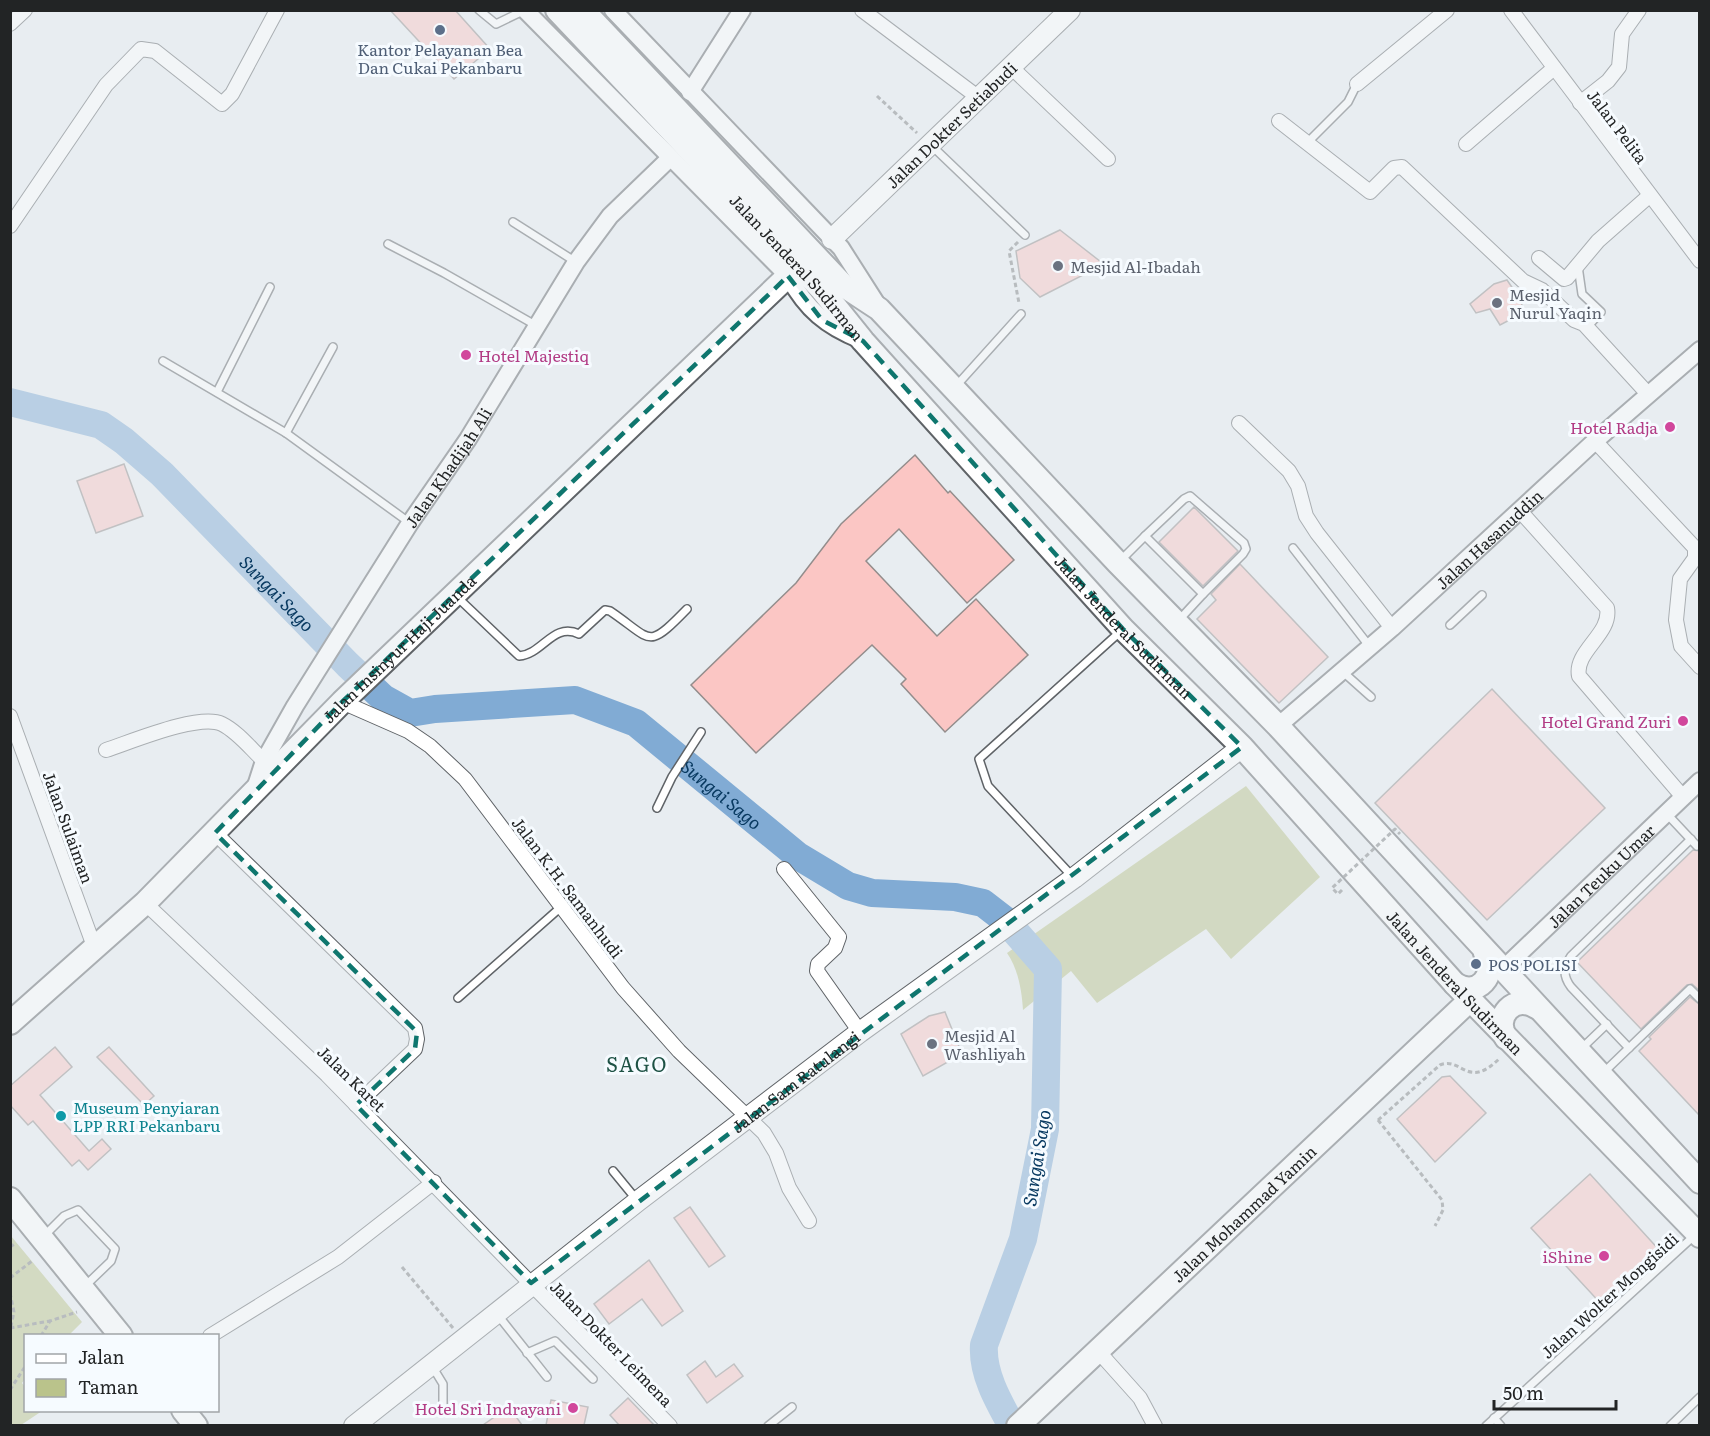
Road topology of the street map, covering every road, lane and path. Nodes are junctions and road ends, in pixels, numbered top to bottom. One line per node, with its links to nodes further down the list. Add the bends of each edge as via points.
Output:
1 (25, 10): 14 (street)
2 (277, 10): 30 (street, via 232,94 222,104 155,51 141,49 106,85)
3 (479, 10): 4 (lane, via 496,24)
4 (525, 10): 26 (street)
5 (557, 10): 44 (main road, Jalan Jenderal Sudirman, via 822,290)
6 (583, 10): 40 (main road, Jalan Jenderal Sudirman, via 844,286)
7 (613, 10): 18 (street)
8 (742, 10): 18 (street)
9 (862, 10): 20 (street)
10 (1070, 10): 15 (main road, Jalan Dokter Setiabudi)
11 (1448, 10): 17 (street)
12 (1511, 10): 16 (street, Jalan Pelita)
13 (1639, 10): 21 (street, via 1622,34 1619,67)
14 (10, 24)
15 (1011, 66): 20 (main road, Jalan Dokter Setiabudi); 27 (street)
16 (1554, 68): 21 (street, Jalan Pelita); 24 (street)
17 (1357, 84): 23 (lane, via 1348,102)
18 (690, 92): 32 (street)
19 (877, 96): 25 (path)
20 (979, 98): 25 (main road, Jalan Dokter Setiabudi)
21 (1580, 103): 28 (street, Jalan Pelita)
22 (1279, 121): 23 (street)
23 (1308, 142): 43 (street, via 1370,192 1394,168 1402,167 1523,282 1542,290)
24 (1466, 144)
25 (930, 145): 31 (lane); 32 (main road, Jalan Dokter Setiabudi)
26 (669, 159): 36 (street, Jalan Khadijah Ali, via 610,216); 38 (street)
27 (1108, 159)
28 (1648, 196): 35 (street, Jalan Pelita); 37 (street, via 1598,241)
29 (513, 222): 36 (lane)
30 (10, 226)
31 (1025, 235): 41 (path, via 1009,251)
32 (832, 239): 40 (street)
33 (388, 244): 42 (lane)
34 (1539, 258): 37 (street, via 1564,279)
35 (1700, 261)
36 (576, 262): 42 (street, Jalan Khadijah Ali)
37 (1578, 265): 43 (lane, via 1582,294 1601,312)
38 (788, 276): 44 (street, via 822,320); 61 (main road, Jalan Insinyur Haji Juanda)
39 (270, 287): 49 (lane)
40 (879, 309): 48 (main road, Jalan Jenderal Sudirman)
41 (1021, 314): 48 (lane)
42 (537, 326): 55 (street, Jalan Khadijah Ali, via 468,439)
43 (1587, 327): 50 (street)
44 (863, 341): 66 (main road, Jalan Jenderal Sudirman)
45 (333, 347): 52 (lane)
46 (1700, 350): 50 (street, Jalan Hasanuddin)
47 (163, 361): 49 (lane)
48 (953, 389): 58 (main road, Jalan Jenderal Sudirman)
49 (217, 392): 52 (lane)
50 (1648, 394): 53 (street, Jalan Hasanuddin)
51 (1239, 423): 65 (street, via 1289,471 1298,486 1306,516 1317,533)
52 (286, 433): 55 (lane)
53 (1595, 441): 54 (street, Jalan Hasanuddin); 68 (street, via 1695,549 1695,558 1680,579 1676,620 1681,646)
54 (1521, 512): 65 (street, Jalan Hasanuddin); 80 (street, via 1607,608 1604,625 1580,663 1579,676)
55 (410, 523): 77 (street, Jalan Khadijah Ali)
56 (1145, 536): 58 (lane); 59 (lane); 59 (lane, via 1190,496 1244,543 1243,554)
57 (1293, 548): 67 (lane)
58 (1118, 563): 63 (main road, Jalan Jenderal Sudirman)
59 (1203, 594): 63 (lane)
60 (1482, 595): 64 (lane)
61 (456, 596): 62 (lane, via 519,656 535,650 561,631 579,634 605,610 652,638 662,634); 71 (main road, Jalan Insinyur Haji Juanda)
62 (687, 609)
63 (1176, 623): 73 (main road, Jalan Jenderal Sudirman)
64 (1450, 625)
65 (1392, 628): 67 (street, Jalan Hasanuddin)
66 (1123, 629): 75 (main road, Jalan Jenderal Sudirman); 88 (lane, via 979,759 988,786)
67 (1370, 647): 69 (street, Jalan Hasanuddin)
68 (1700, 667)
69 (1342, 671): 70 (lane); 73 (street, Jalan Hasanuddin)
70 (1371, 697)
71 (342, 702): 79 (main road, Jalan Insinyur Haji Juanda); 91 (street, Jalan K.H. Samanhudi, via 408,731 447,761 465,778)
72 (10, 716): 92 (street, Jalan Sulaiman)
73 (1278, 726): 93 (main road, Jalan Jenderal Sudirman, via 1472,928)
74 (701, 732): 81 (lane)
75 (1242, 747): 88 (main road, Jalan Sam Ratulangi); 95 (main road, Jalan Jenderal Sudirman)
76 (106, 750): 77 (street, via 183,726 213,721 231,729)
77 (264, 761): 79 (street, Jalan Khadijah Ali)
78 (1699, 782): 80 (street, Jalan Teuku Umar)
79 (254, 792): 83 (main road, Jalan Insinyur Haji Juanda)
80 (1683, 797): 82 (street, Jalan Teuku Umar)
81 (657, 808)
82 (1666, 813): 85 (lane); 94 (street, Jalan Teuku Umar)
83 (215, 833): 90 (main road, Jalan Insinyur Haji Juanda); 106 (street, via 415,1028 415,1049)
84 (1400, 834): 89 (path, bridge, via 1395,829 1332,888 1338,894)
85 (1691, 839): 86 (lane); 100 (lane, via 1568,961 1564,973 1568,982)
86 (1697, 846)
87 (784, 869): 101 (street, via 839,937 817,971)
88 (1074, 878): 101 (main road, Jalan Sam Ratulangi)
89 (1342, 890)
90 (145, 903): 92 (main road, Jalan Insinyur Haji Juanda); 106 (street, Jalan Karet)
91 (561, 907): 96 (lane); 107 (street, Jalan K.H. Samanhudi, via 650,1018)
92 (95, 949): 99 (main road, Jalan Insinyur Haji Juanda)
93 (1485, 953): 94 (main road, Jalan Jenderal Sudirman); 95 (main road, via 1490,967 1486,980 1475,988 1461,987)
94 (1502, 971): 98 (main road, Jalan Jenderal Sudirman)
95 (1463, 992): 102 (main road, Jalan Jenderal Sudirman); 133 (main road, Jalan Mohammad Yamin)
96 (458, 998)
97 (1700, 999): 103 (lane, via 1690,989)
98 (1536, 1007): 102 (main road, via 1516,1004 1505,1011 1501,1025); 104 (main road, Jalan Jenderal Sudirman)
99 (10, 1023)
100 (1607, 1024): 103 (lane); 104 (lane)
101 (860, 1032): 107 (main road, Jalan Sam Ratulangi)
102 (1509, 1042): 114 (path, via 1487,1070 1478,1073 1448,1063 1440,1065 1378,1120 1442,1200 1443,1210); 115 (main road, Jalan Jenderal Sudirman)
103 (1629, 1048): 105 (lane)
104 (1578, 1052): 105 (main road, Jalan Jenderal Sudirman)
105 (1600, 1076): 110 (main road, Jalan Jenderal Sudirman)
106 (356, 1105): 109 (street, Jalan Karet)
107 (749, 1117): 112 (main road, Jalan Sam Ratulangi); 113 (street, Jalan K.H. Samanhudi, via 776,1153 789,1188)
108 (614, 1171): 112 (lane)
109 (434, 1182): 122 (street, Jalan Karet); 131 (street, via 338,1257)
110 (1700, 1182)
111 (10, 1199): 116 (main road)
112 (638, 1201): 122 (main road, Jalan Sam Ratulangi)
113 (809, 1221)
114 (1435, 1226)
115 (1698, 1235): 144 (lane, Jalan Wolter Mongisidi)
116 (41, 1239): 123 (main road); 123 (lane, via 64,1216 78,1210 114,1249 111,1261)
117 (16, 1243): 118 (path)
118 (10, 1247)
119 (32, 1261): 121 (path)
120 (402, 1267): 132 (path)
121 (10, 1278)
122 (531, 1283): 126 (main road, Jalan Sam Ratulangi); 148 (street, Jalan Dokter Leimena)
123 (82, 1288): 125 (main road)
124 (10, 1293): 128 (path, via 14,1312)
125 (98, 1307): 127 (path); 130 (main road)
126 (496, 1312): 132 (main road, Jalan Sam Ratulangi); 134 (lane)
127 (50, 1322): 128 (path); 129 (path)
128 (11, 1329)
129 (42, 1334)
130 (120, 1334)
131 (212, 1334)
132 (462, 1338): 135 (main road, Jalan Sam Ratulangi)
133 (1098, 1351): 145 (main road, Jalan Mohammad Yamin); 150 (street, via 1140,1398)
134 (527, 1353): 137 (lane); 138 (lane, via 555,1341)
135 (430, 1364): 141 (lane, via 443,1384); 147 (main road, Jalan Sam Ratulangi)
136 (24, 1368): 139 (path)
137 (548, 1377)
138 (593, 1379)
139 (10, 1390)
140 (1700, 1397): 153 (lane)
141 (443, 1405)
142 (792, 1407): 149 (lane)
143 (185, 1412): 146 (main road)
144 (1494, 1418): 151 (lane, Jalan Wolter Mongisidi); 152 (lane)
145 (1023, 1423)
146 (196, 1425)
147 (354, 1425)
148 (670, 1425)
149 (768, 1425)
150 (1155, 1425)
151 (1486, 1425)
152 (1501, 1425)
153 (1670, 1425)

